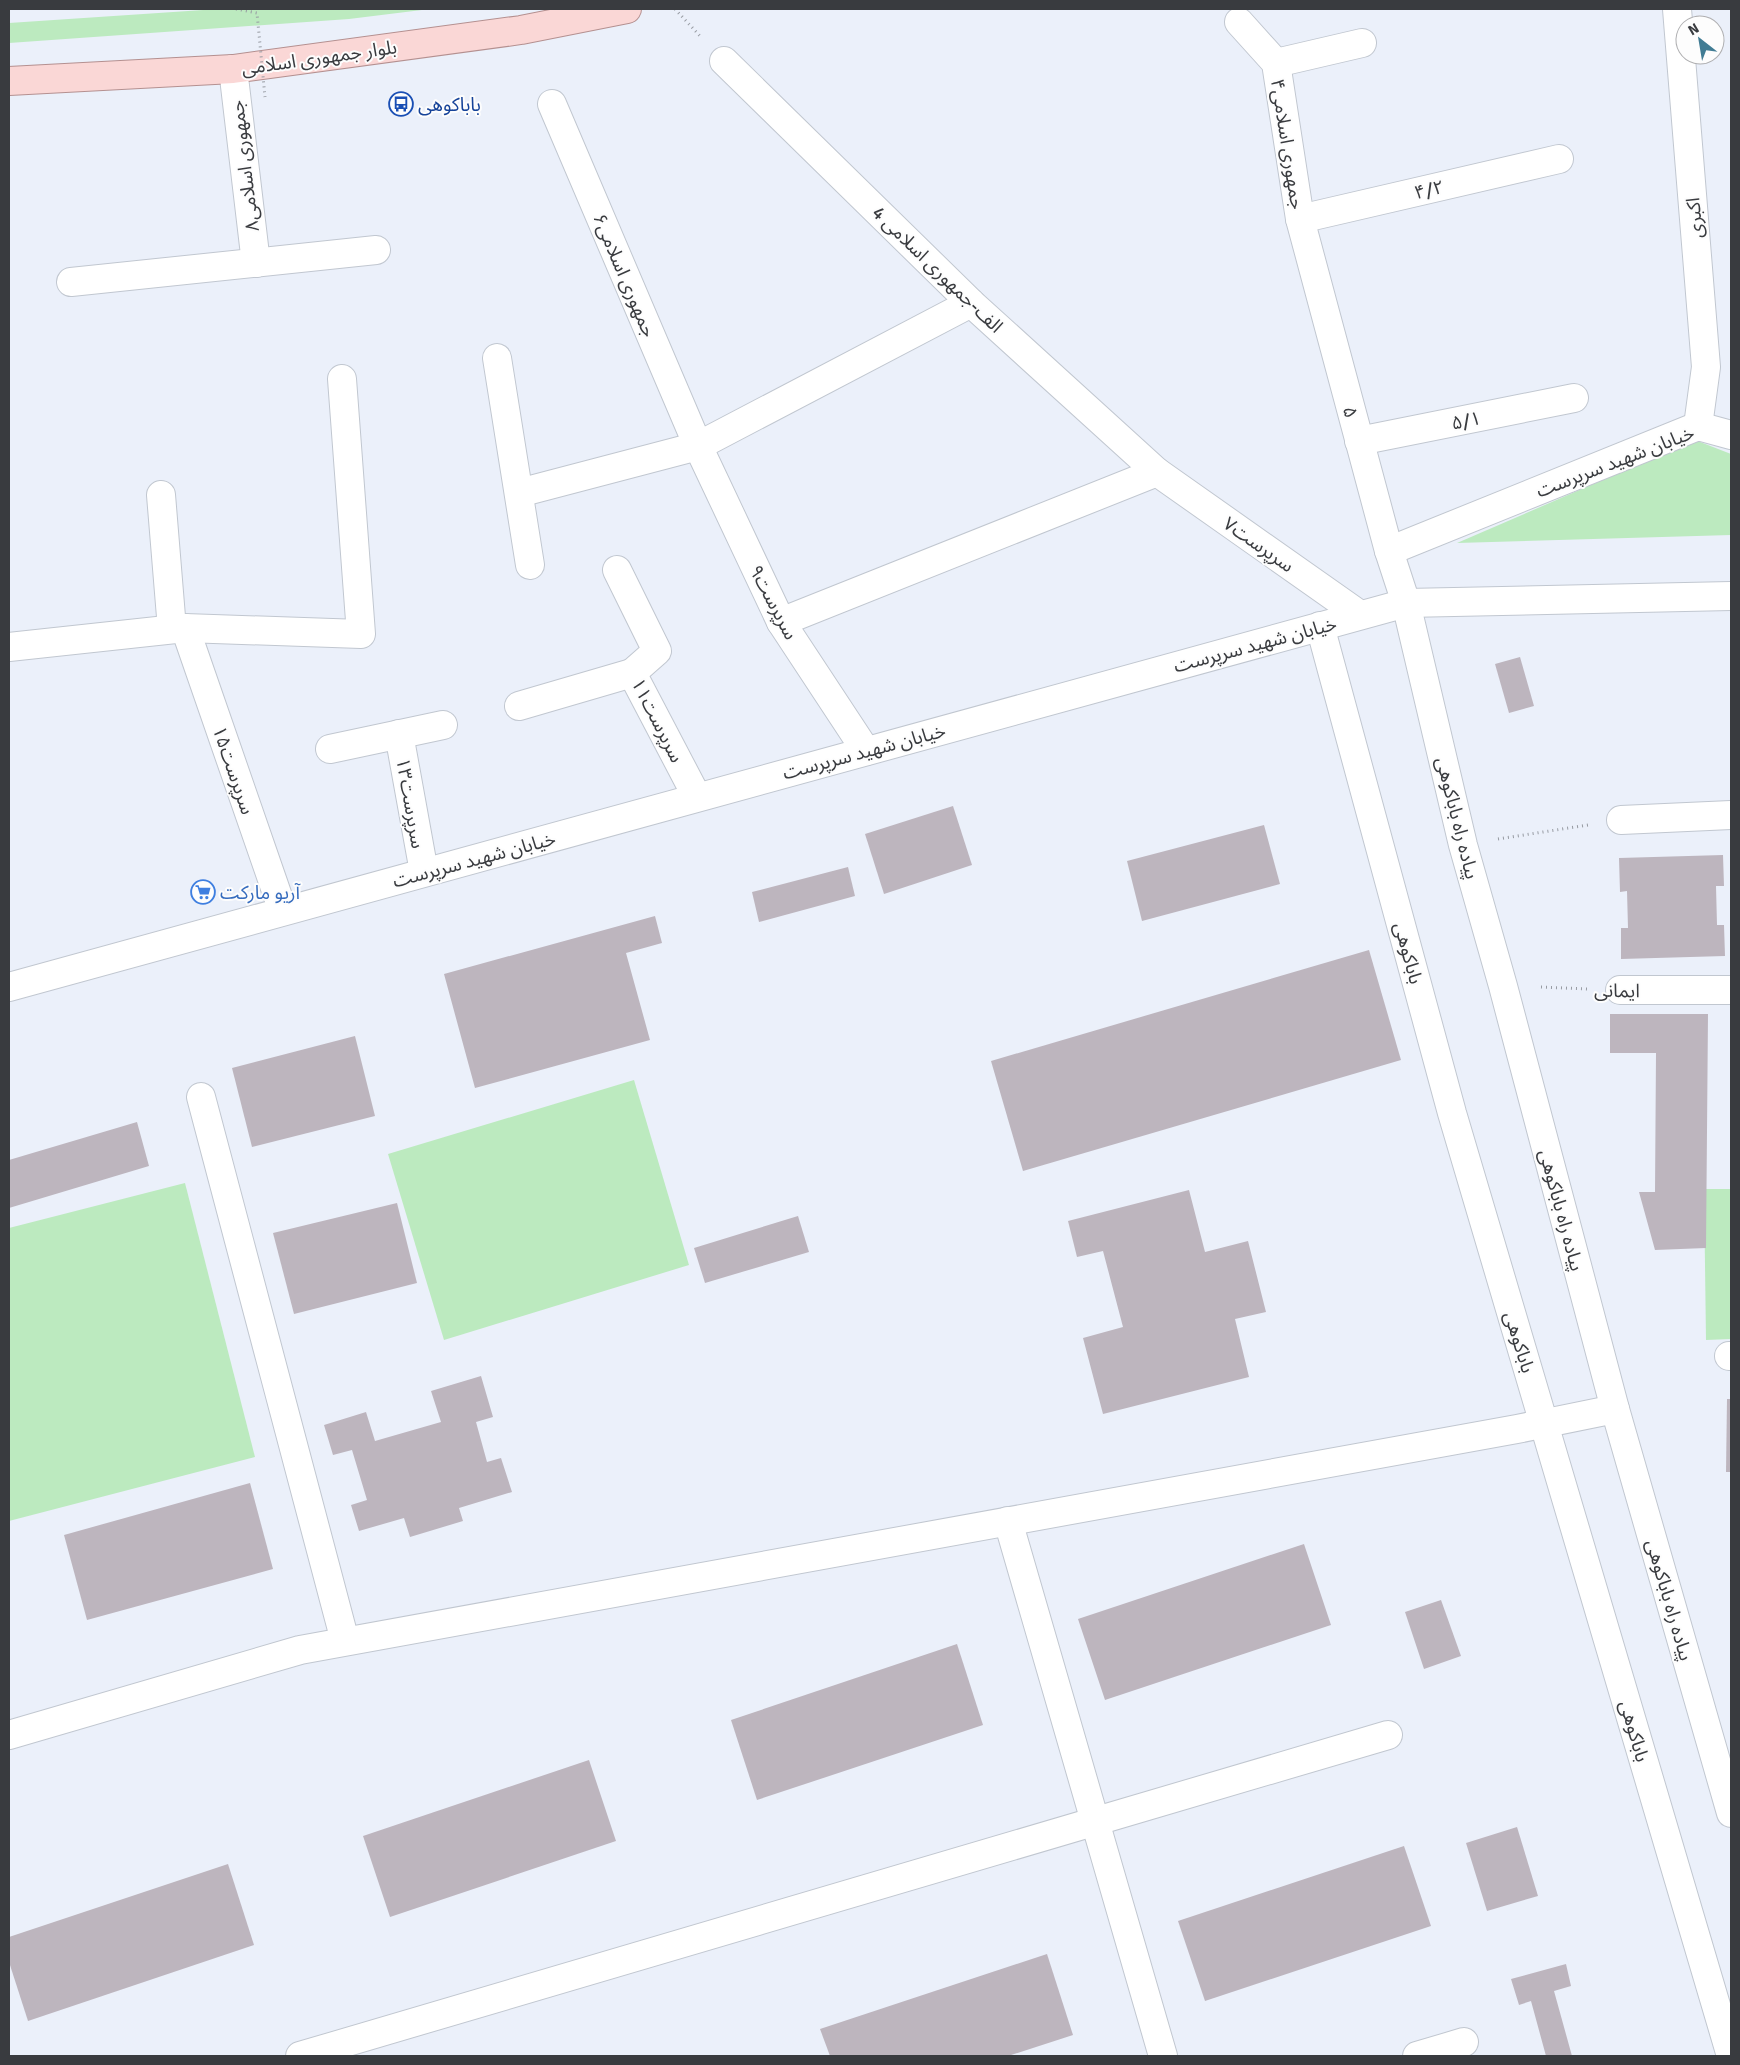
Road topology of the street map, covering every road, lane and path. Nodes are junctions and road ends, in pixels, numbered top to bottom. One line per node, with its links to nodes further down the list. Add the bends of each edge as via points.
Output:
1 (236, 9): 10 (path, bridge, via 257,13)
2 (627, 9): 8 (main road, بلوار جمهوری اسلامی, via 521,30)
3 (1677, 9): 21 (street, اکبری, via 1706,366)
4 (1239, 22): 7 (street, جمهوری اسلامی۴)
5 (1362, 43): 7 (street)
6 (724, 61): 17 (street, 4 الف-جمهوری اسلامی)
7 (1276, 63): 13 (street, جمهوری اسلامی۴)
8 (233, 69): 9 (main road, بلوار جمهوری اسلامی); 15 (street, جمهوری اسلامی۸)
9 (9, 81)
10 (265, 97)
11 (552, 104): 24 (street, جمهوری اسلامی۶)
12 (1559, 159): 13 (street, ۴/۲)
13 (1300, 219): 23 (street, ۵)
14 (376, 250): 15 (street)
15 (256, 263): 16 (street)
16 (71, 282)
17 (971, 303): 24 (street); 25 (street, 4 الف-جمهوری اسلامی)
18 (497, 358): 26 (street)
19 (342, 378): 36 (street, via 361,634)
20 (1574, 398): 23 (street, ۵/۱)
21 (1698, 426): 22 (street, خیابان شهید سرپرست); 28 (street, خیابان شهید سرپرست)
22 (1731, 435)
23 (1359, 441): 28 (street, ۵)
24 (698, 446): 26 (street); 34 (street, سرپرست۹)
25 (1158, 472): 33 (street, سرپرست۷); 34 (street)
26 (519, 493): 29 (street)
27 (161, 495): 36 (street, سرپرست۱۵)
28 (1389, 551): 32 (street, ۵)
29 (530, 565)
30 (617, 570): 38 (street, سرپرست۱۱, via 657,650)
31 (1731, 596): 32 (street, خیابان شهید سرپرست)
32 (1406, 603): 33 (street, خیابان شهید سرپرست); 47 (street, پیاده راه باباکوهی)
33 (1360, 615): 35 (street, خیابان شهید سرپرست)
34 (781, 622): 43 (street, سرپرست۹)
35 (1320, 626): 43 (street, خیابان شهید سرپرست); 66 (street, باباکوهی, via 1452,1113)
36 (179, 628): 37 (street); 49 (street, سرپرست۱۵)
37 (9, 647)
38 (632, 673): 39 (street); 44 (street, سرپرست۱۱)
39 (519, 706)
40 (443, 725): 41 (street)
41 (399, 734): 42 (street); 48 (street, سرپرست۱۳)
42 (330, 749)
43 (866, 751): 44 (street, خیابان شهید سرپرست)
44 (697, 797): 48 (street, خیابان شهید سرپرست)
45 (1731, 815): 46 (street)
46 (1621, 820): 47 (path)
47 (1463, 845): 50 (street, پیاده راه باباکوهی)
48 (424, 872): 49 (street, خیابان شهید سرپرست)
49 (283, 911): 51 (street, خیابان شهید سرپرست)
50 (1503, 986): 52 (path, ایمانی); 55 (street, پیاده راه باباکوهی)
51 (9, 987)
52 (1620, 990): 53 (street, ایمانی)
53 (1731, 990)
54 (200, 1097): 57 (street)
55 (1615, 1409): 56 (street, via 1517,1430); 60 (street, پیاده راه باباکوهی)
56 (1008, 1521): 57 (street); 61 (street)
57 (345, 1642): 58 (street, via 300,1650)
58 (9, 1735)
59 (1388, 1735): 61 (street)
60 (1731, 1813)
61 (1095, 1823): 63 (street); 64 (street)
62 (1464, 2042): 65 (street)
63 (300, 2056)
64 (1163, 2056)
65 (1417, 2056)
66 (1731, 2056)

